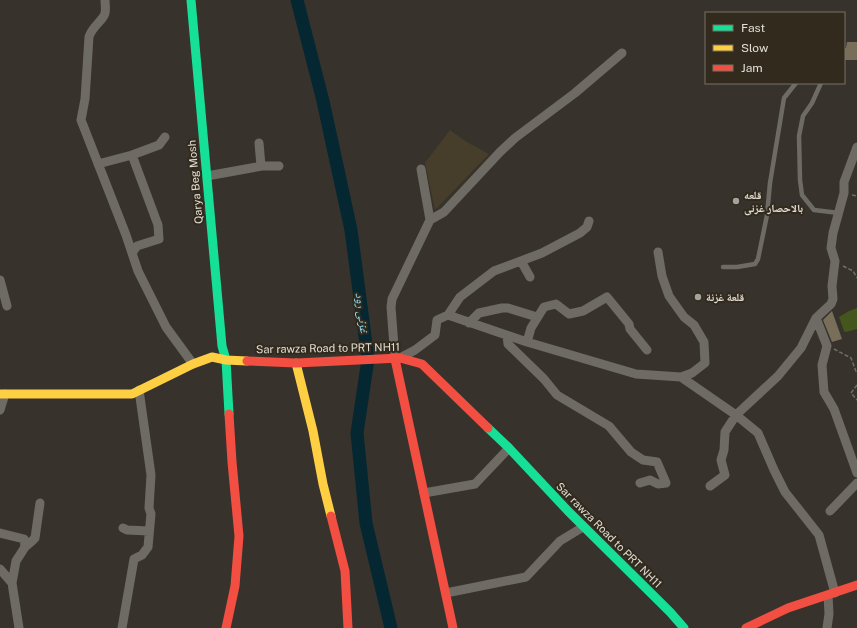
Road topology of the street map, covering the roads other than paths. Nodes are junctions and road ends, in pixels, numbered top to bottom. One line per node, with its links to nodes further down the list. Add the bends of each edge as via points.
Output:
1 (105, 0): 10 (street, via 104,17 91,30 89,37 85,99 80,120)
2 (191, 0): 14 (street, Qarya Beg Mosh)
3 (622, 53): 16 (street, via 575,93 515,138 444,212)
4 (795, 84): 21 (lane, via 784,98 758,259 755,264)
5 (821, 84): 15 (lane, via 803,116 799,136 802,195 814,210)
6 (165, 138): 9 (street, via 159,145)
7 (259, 144): 11 (street)
8 (857, 147): 15 (street, via 844,182)
9 (132, 155): 10 (street); 19 (street, via 158,225 160,239 137,246)
10 (98, 164): 19 (street)
11 (261, 166): 12 (street); 14 (street)
12 (279, 166)
13 (420, 169): 16 (street)
14 (207, 176): 34 (street, Qarya Beg Mosh, via 222,346)
15 (839, 213): 28 (street, via 831,248 835,260 833,299)
16 (430, 220): 33 (street, via 392,299)
17 (589, 221): 20 (street, via 580,233)
18 (658, 252): 37 (street, via 669,296 684,317 694,324 704,342 705,363 692,373)
19 (132, 253): 36 (street, via 138,271 166,327)
20 (521, 261): 22 (street); 26 (street, via 494,271 460,297)
21 (723, 267)
22 (530, 277)
23 (0, 280): 24 (street)
24 (2, 293): 25 (street)
25 (7, 306)
26 (448, 315): 29 (street); 33 (street, via 437,320 435,335 415,350)
27 (537, 317): 29 (street, via 502,308 479,312); 31 (street); 32 (street, via 544,307 556,304 569,314 583,311 607,297)
28 (816, 318): 41 (street, via 800,348 778,376); 43 (street, via 827,346 822,365 824,392 834,409)
29 (469, 323): 30 (street)
30 (507, 336): 31 (street); 44 (street, via 508,344 558,395 609,426 631,452 643,460 657,462 666,483 658,484 650,480)
31 (527, 342): 37 (street, via 636,374)
32 (647, 350)
33 (394, 359): 35 (street, Sar rawza Road to PRT NH11); 42 (street, Sar rawza Road to PRT NH11, via 422,364); 47 (street)
34 (226, 360): 35 (street, Sar rawza Road to PRT NH11); 36 (street, Sar rawza Road to PRT NH11, via 212,357); 62 (street, via 239,536 235,586)
35 (296, 363): 63 (street, via 345,571)
36 (192, 364): 38 (street, Sar rawza Road to PRT NH11)
37 (681, 377): 41 (street)
38 (139, 390): 39 (street, Sar rawza Road to PRT NH11, via 132,394); 52 (street, via 150,475)
39 (2, 394): 40 (street)
40 (0, 410)
41 (736, 415): 46 (street, via 725,432 721,460 725,474); 59 (street, via 758,433 785,492 819,535)
42 (509, 448): 47 (street, via 475,484); 50 (street, Sar rawza Road to PRT NH11)
43 (857, 472)
44 (640, 483)
45 (857, 483): 49 (street)
46 (710, 486)
47 (424, 493): 58 (street)
48 (40, 503): 54 (street, via 35,538)
49 (830, 511)
50 (583, 527): 58 (street, via 560,541 526,577); 65 (street, Sar rawza Road to PRT NH11)
51 (123, 528): 52 (street)
52 (149, 531): 61 (street, via 148,547 142,555 134,559)
53 (0, 532): 54 (street, via 24,538)
54 (25, 547): 56 (street, via 16,560)
55 (0, 569): 56 (street)
56 (12, 583): 60 (street)
57 (857, 585): 59 (street)
58 (446, 593): 64 (street)
59 (831, 594): 66 (street, via 788,608); 67 (street)
60 (19, 628)
61 (122, 628)
62 (226, 628)
63 (348, 628)
64 (453, 628)
65 (684, 628)
66 (746, 628)
67 (827, 628)

